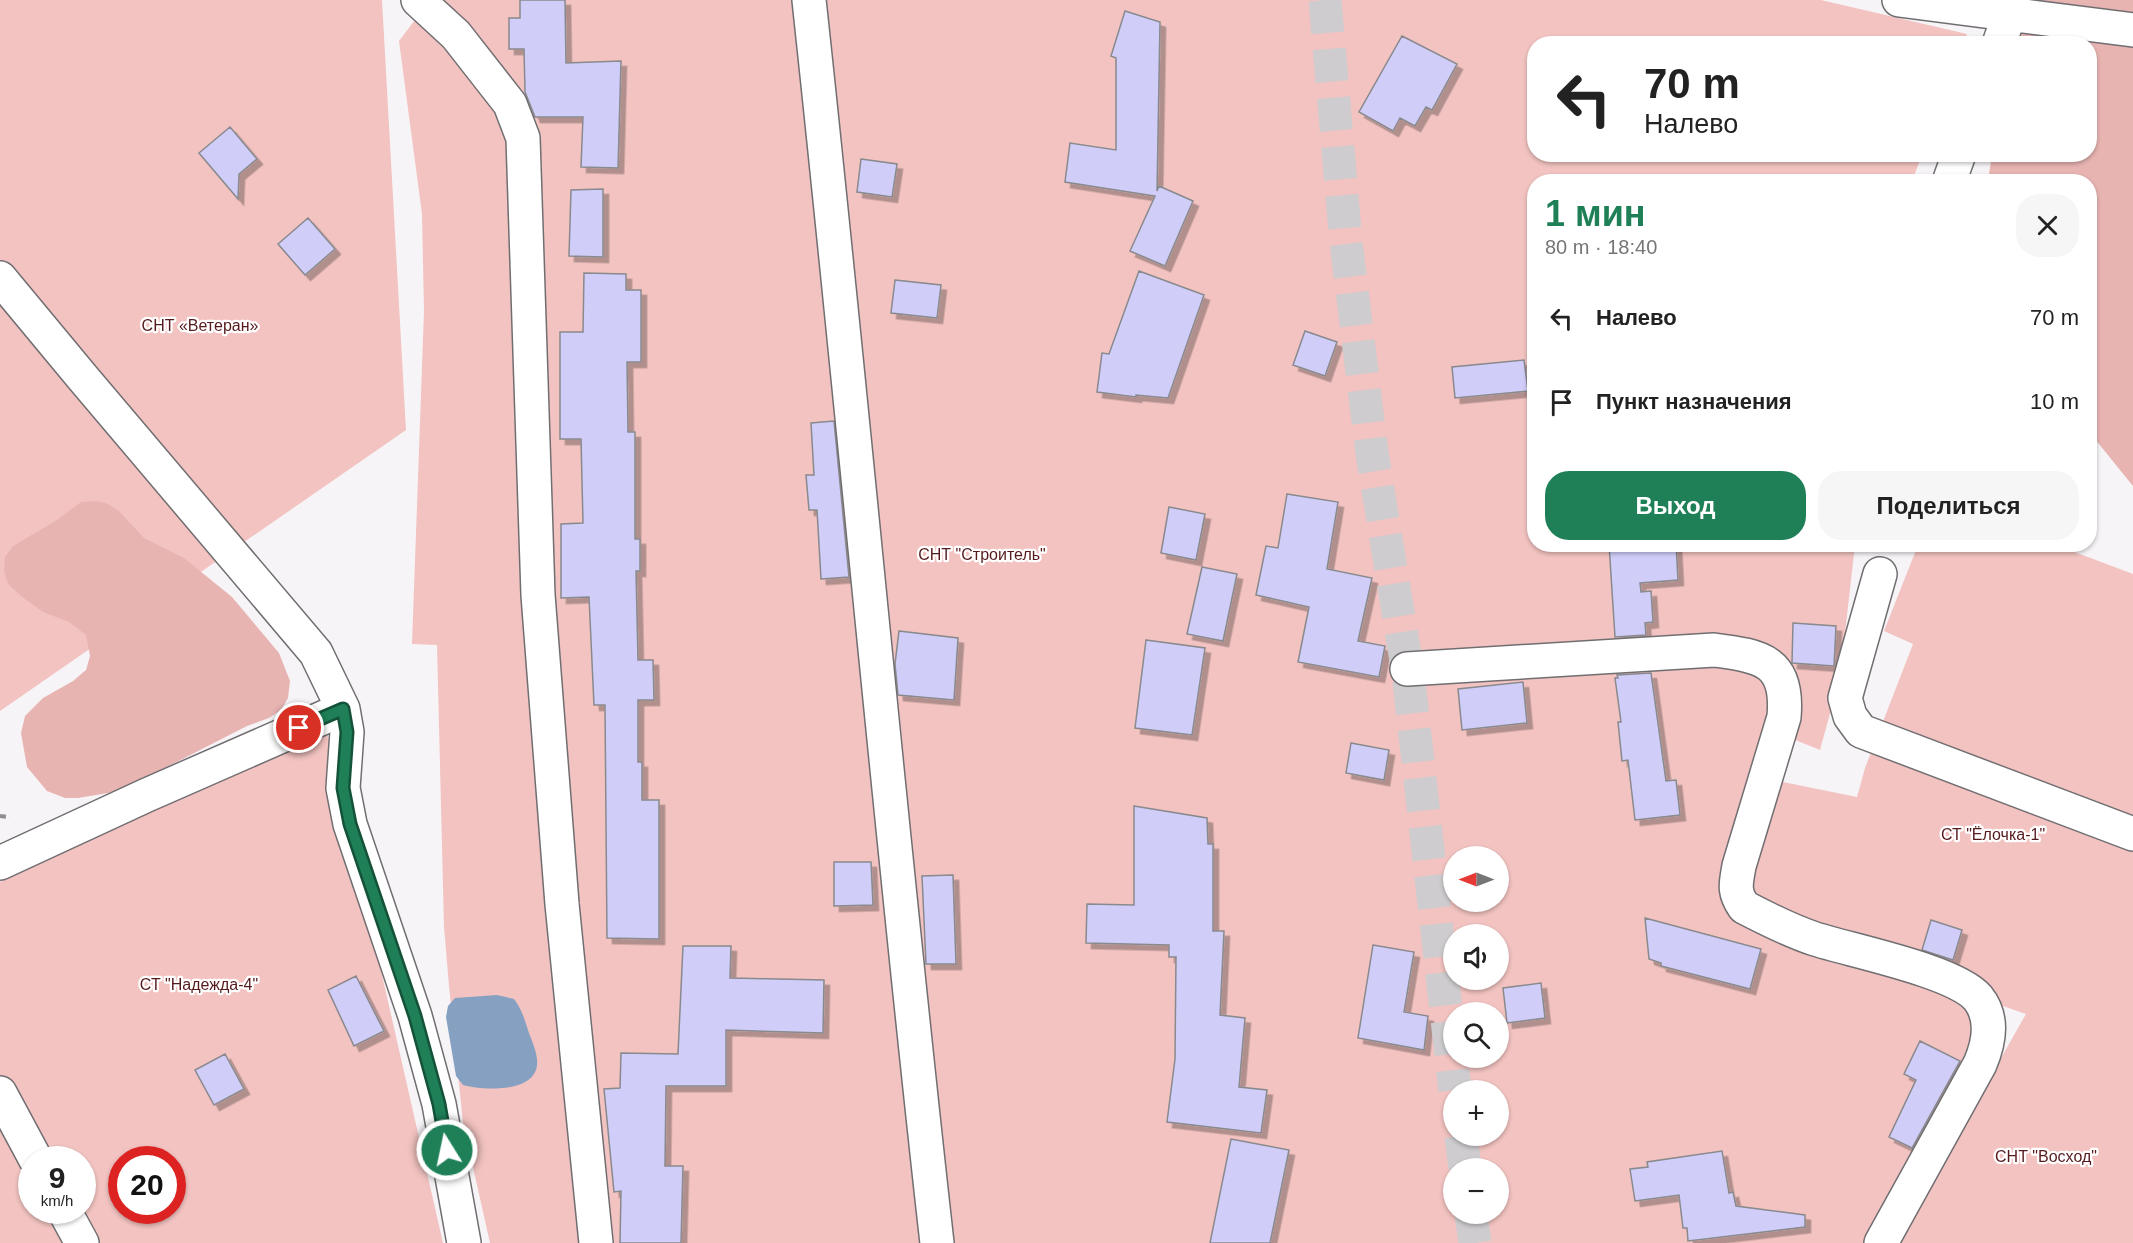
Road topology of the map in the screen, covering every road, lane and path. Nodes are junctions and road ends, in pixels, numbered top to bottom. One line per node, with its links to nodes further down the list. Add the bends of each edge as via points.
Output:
1 (418, 0): 17 (lane, via 456,35 510,104 522,138 538,595 562,904)
2 (809, 0): 18 (lane)
3 (1899, 0): 4 (lane)
4 (2004, 29): 5 (lane)
5 (2133, 30)
6 (0, 278): 9 (lane, via 316,653)
7 (1880, 574): 10 (lane, via 1845,698 1850,716 1861,731)
8 (1407, 669): 19 (lane, via 1714,650 1757,658 1781,676 1786,696 1784,717 1739,866 1737,897 1744,907 1813,938 1944,976 1979,999 1989,1027 1989,1044 1980,1064)
9 (343, 709): 11 (lane); 16 (lane, via 347,732 343,788 350,824 415,1016 439,1104)
10 (2133, 834)
11 (0, 863)
12 (0, 1093): 13 (lane)
13 (28, 1146)
14 (72, 1224): 15 (lane)
15 (82, 1243)
16 (464, 1243)
17 (596, 1243)
18 (937, 1243)
19 (1881, 1243)

